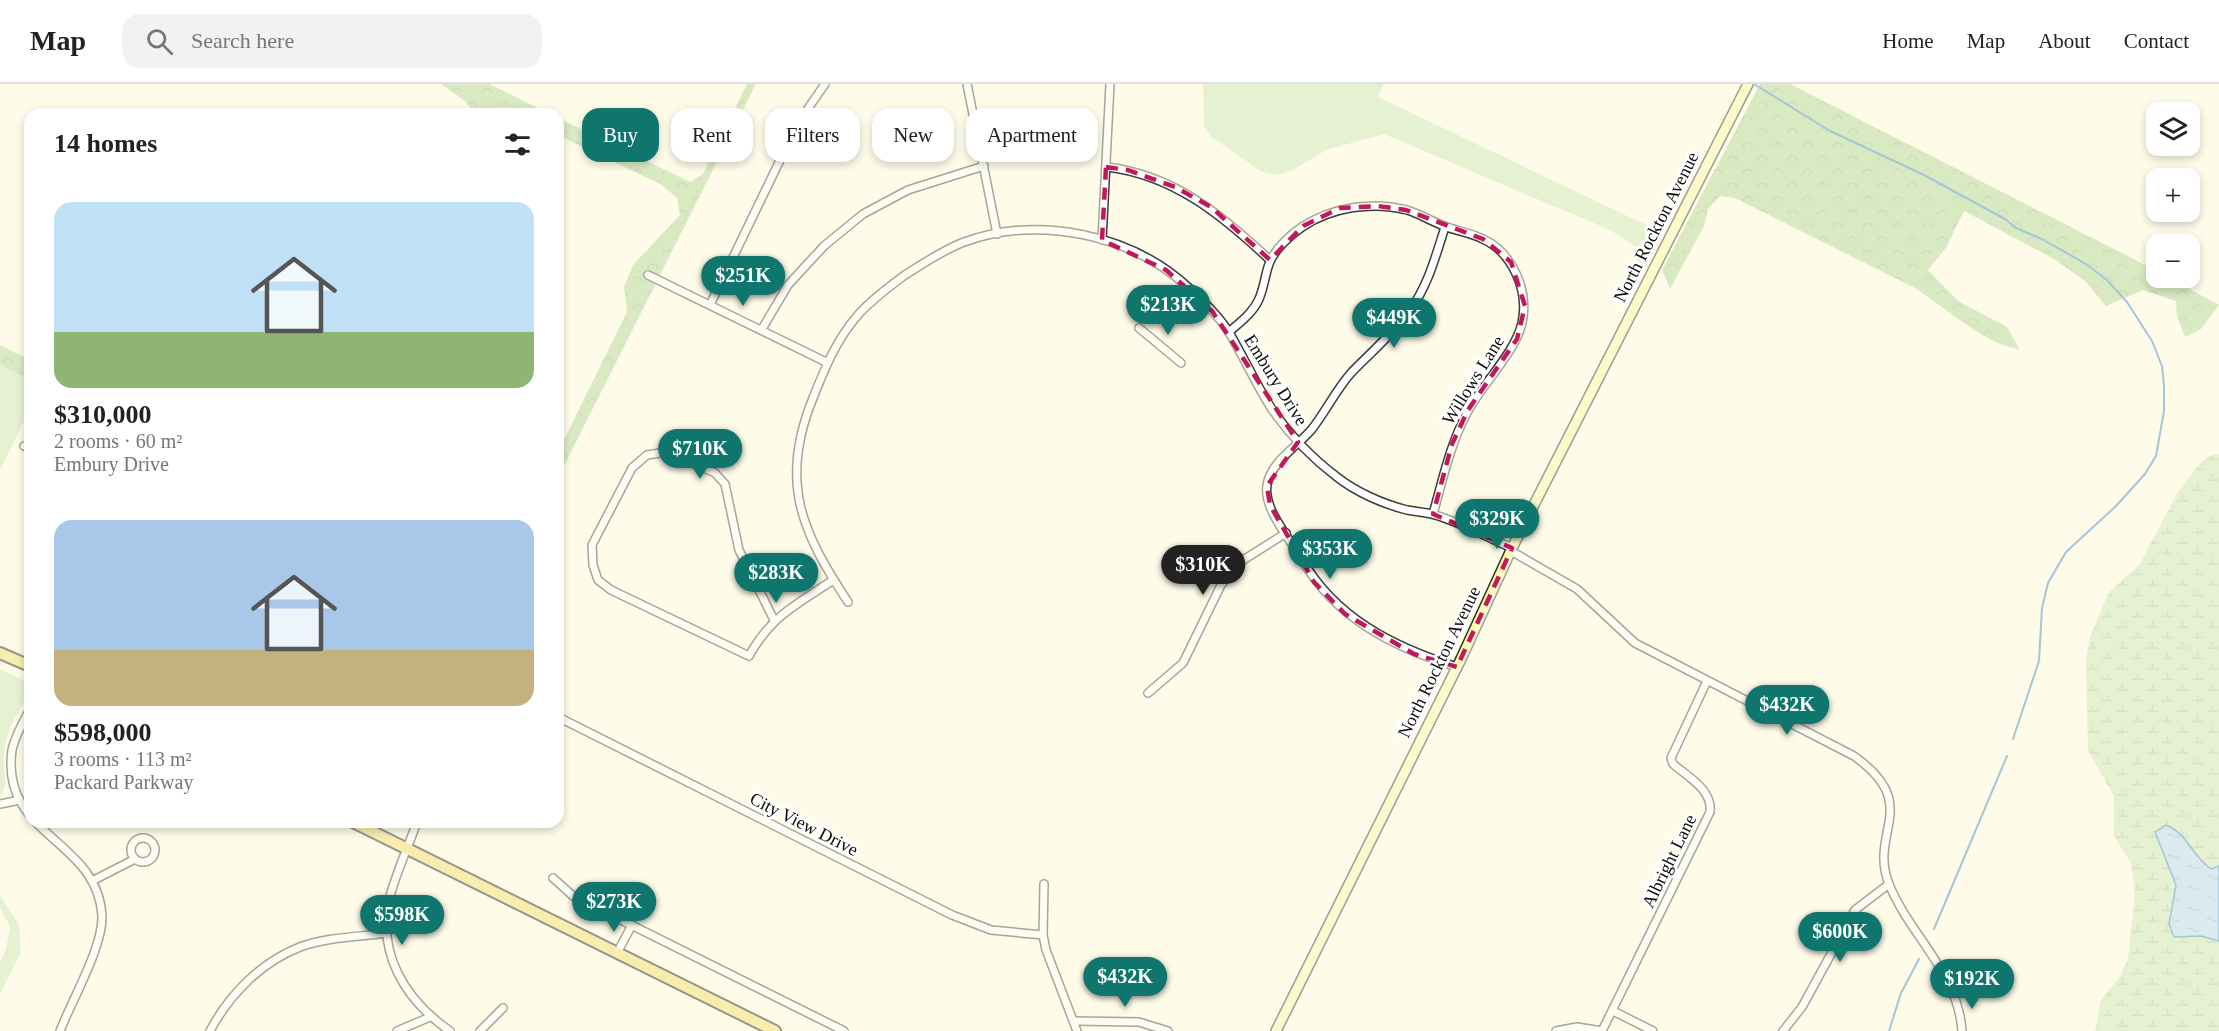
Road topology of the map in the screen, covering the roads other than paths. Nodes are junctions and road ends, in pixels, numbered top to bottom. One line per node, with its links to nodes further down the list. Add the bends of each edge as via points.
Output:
1 (825, 84): 12 (street, via 798,123)
2 (967, 84): 5 (street)
3 (1110, 84): 6 (street)
4 (1748, 84): 21 (street, North Rockton Avenue)
5 (984, 166): 8 (street); 14 (street, via 908,190 863,214 824,246 788,285)
6 (1106, 167): 9 (street); 10 (street, via 1128,170 1175,187 1211,207)
7 (1445, 227): 10 (street, Willows Lane, via 1406,210 1378,206 1340,208 1303,226); 18 (street, via 1412,308 1350,374); 19 (street, Willows Lane, via 1483,239 1511,262 1525,306 1517,339 1468,410 1452,444)
8 (998, 234): 9 (street, Embury Drive, via 1052,230); 16 (street, Embury Drive, via 942,252 892,285 858,315)
9 (1102, 240): 15 (street, Embury Drive, via 1116,243 1166,270 1188,287)
10 (1270, 260): 15 (street, Willows Lane, via 1259,299)
11 (648, 275): 12 (street)
12 (710, 305): 14 (street)
13 (1139, 328): 17 (street)
14 (762, 329): 16 (street)
15 (1229, 332): 18 (street, Embury Drive, via 1271,408)
16 (826, 362): 22 (street, Embury Drive, via 800,434 795,468 806,530)
17 (1181, 363)
18 (1298, 442): 19 (street, Embury Drive, via 1338,478 1372,498); 20 (street, via 1272,473 1267,486 1270,505)
19 (1433, 514): 21 (street, Embury Drive)
20 (1286, 533): 27 (street, via 1314,582 1345,614 1414,654); 29 (street, via 1240,562 1221,585 1183,663)
21 (1512, 550): 27 (street, North Rockton Avenue); 28 (street, Embury Drive, via 1577,588 1635,643)
22 (833, 580): 23 (street, Embury Drive); 24 (street)
23 (848, 602)
24 (774, 620): 24 (street, via 739,550 725,484 714,473 667,452 647,455 632,468 592,544 598,580 611,590 749,656 762,632)
25 (0, 653): 26 (main road)
26 (24, 663)
27 (1456, 667): 61 (street, North Rockton Avenue)
28 (1707, 681): 43 (street, Embury Drive, via 1854,756 1876,775 1890,800 1885,862); 49 (street, Albright Lane, via 1671,758 1706,792 1710,812)
29 (1148, 693)
30 (564, 720): 46 (street, City View Drive, via 952,915 991,930)
31 (24, 722): 32 (street, via 10,762 10,786)
32 (15, 801): 33 (street); 34 (street)
33 (0, 804)
34 (24, 814)
35 (36, 828): 41 (street, via 75,859)
36 (365, 828): 38 (main road)
37 (415, 828): 38 (street)
38 (408, 849): 45 (street, via 390,897); 47 (main road)
39 (135, 859): 41 (street)
40 (553, 878): 44 (street, via 573,896)
41 (92, 881): 52 (street, via 101,906 101,929)
42 (1044, 884): 46 (street)
43 (1889, 884): 65 (street, via 1855,910 1803,1007); 66 (street, Embury Drive, via 1955,993)
44 (632, 924): 47 (street); 58 (street)
45 (387, 933): 50 (street, via 405,988); 53 (street, via 320,942 279,958 230,999)
46 (1043, 935): 51 (street, via 1054,975)
47 (617, 953): 57 (main road)
48 (503, 1008): 56 (street)
49 (1613, 1011): 63 (street, Albright Lane); 64 (street)
50 (430, 1017): 54 (street); 55 (street)
51 (1074, 1021): 59 (street); 60 (street, via 1139,1022)
52 (60, 1031)
53 (210, 1031)
54 (397, 1031)
55 (450, 1031)
56 (480, 1031)
57 (775, 1031)
58 (844, 1031)
59 (1077, 1031)
60 (1168, 1031)
61 (1276, 1031)
62 (1556, 1031): 63 (street, Albright Lane, via 1571,1027)
63 (1602, 1031)
64 (1653, 1031)
65 (1783, 1031)
66 (1962, 1031)

